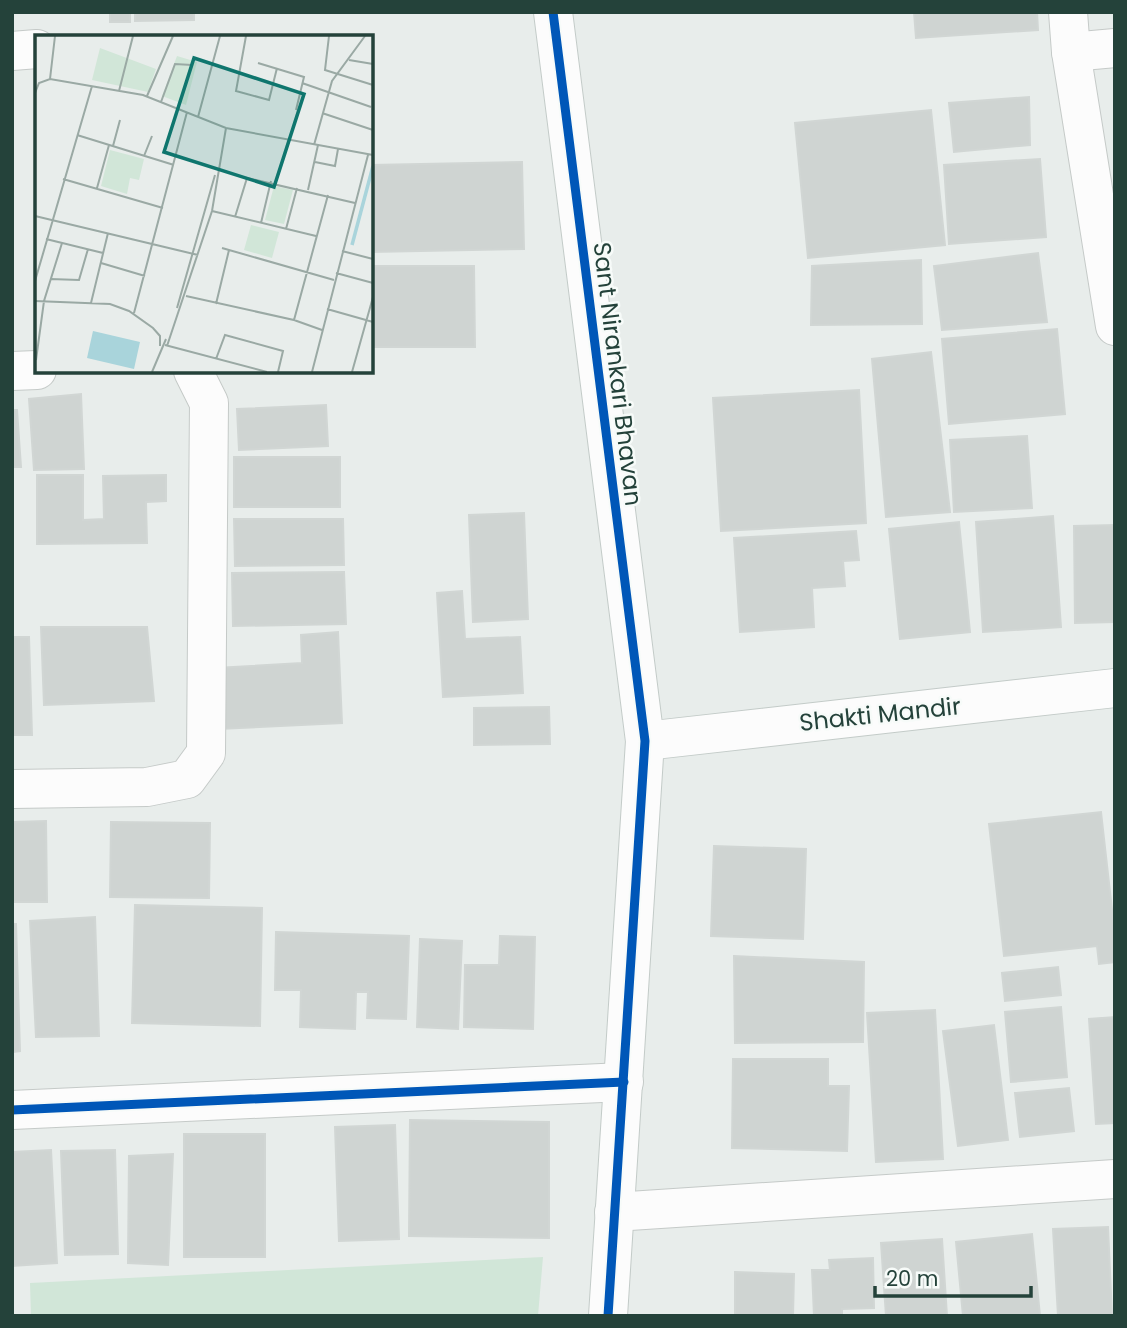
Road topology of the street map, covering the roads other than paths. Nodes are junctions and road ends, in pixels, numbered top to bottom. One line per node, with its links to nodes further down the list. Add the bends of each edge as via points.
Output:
1 (553, 12): 12 (street, Sant Nirankari Bhavan)
2 (1068, 12): 6 (street)
3 (1115, 48): 6 (street)
4 (35, 49): 5 (street)
5 (12, 51)
6 (1071, 52): 7 (street)
7 (1115, 326)
8 (35, 370): 9 (street)
9 (12, 371)
10 (194, 373): 13 (street, via 209,403 206,753 187,779 147,787)
11 (1115, 688): 12 (street, Shakti Mandir)
12 (645, 740): 14 (street, Sant Nirankari Bhavan)
13 (12, 789)
14 (624, 1082): 15 (street); 17 (street, Sant Nirankari Bhavan)
15 (12, 1110)
16 (1115, 1180): 17 (street)
17 (614, 1212): 18 (street, Sant Nirankari Bhavan)
18 (608, 1316)

